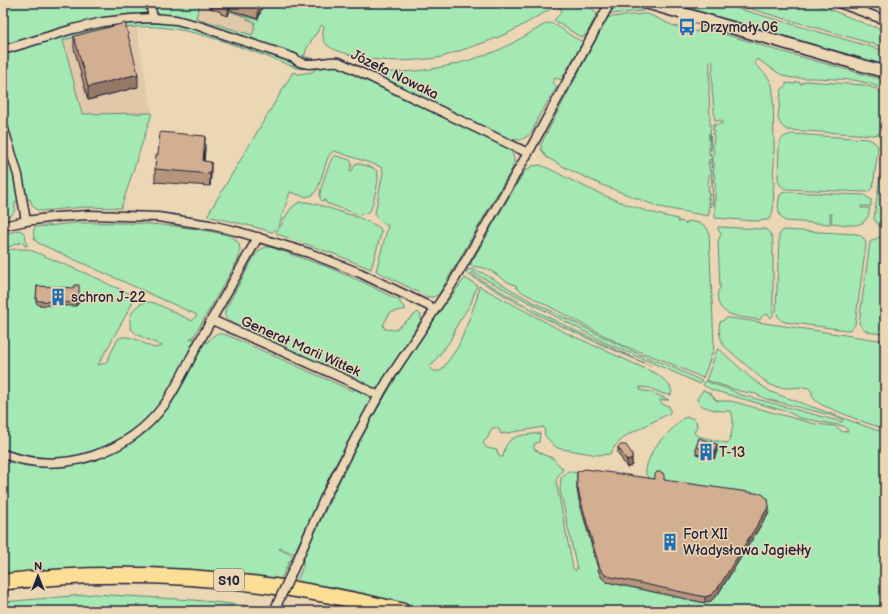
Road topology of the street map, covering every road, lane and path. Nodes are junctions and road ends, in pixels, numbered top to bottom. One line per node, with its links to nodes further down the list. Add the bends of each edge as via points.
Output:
1 (150, 3): 5 (street)
2 (610, 3): 10 (street)
3 (647, 3): 8 (main road)
4 (839, 3): 6 (street)
5 (153, 18): 7 (street, Józefa Nowaka, via 103,22); 10 (street, Józefa Nowaka, via 200,26 294,58 300,63 339,62)
6 (885, 20)
7 (3, 50)
8 (885, 72)
9 (3, 126): 11 (street, via 18,175)
10 (528, 153): 14 (street)
11 (26, 221): 12 (street); 13 (street, via 89,215 158,217 236,230)
12 (3, 226)
13 (258, 237): 14 (street, via 360,273); 15 (street)
14 (435, 309): 16 (street)
15 (212, 320): 16 (street, Generał Marii Wittek); 17 (street, via 164,404 148,423 128,439 100,454 66,462 29,461)
16 (379, 396): 19 (street, bridge, via 325,498)
17 (3, 454)
18 (3, 582): 20 (highway, S10, via 127,575 200,578 287,588)
19 (274, 611)
20 (402, 611)

